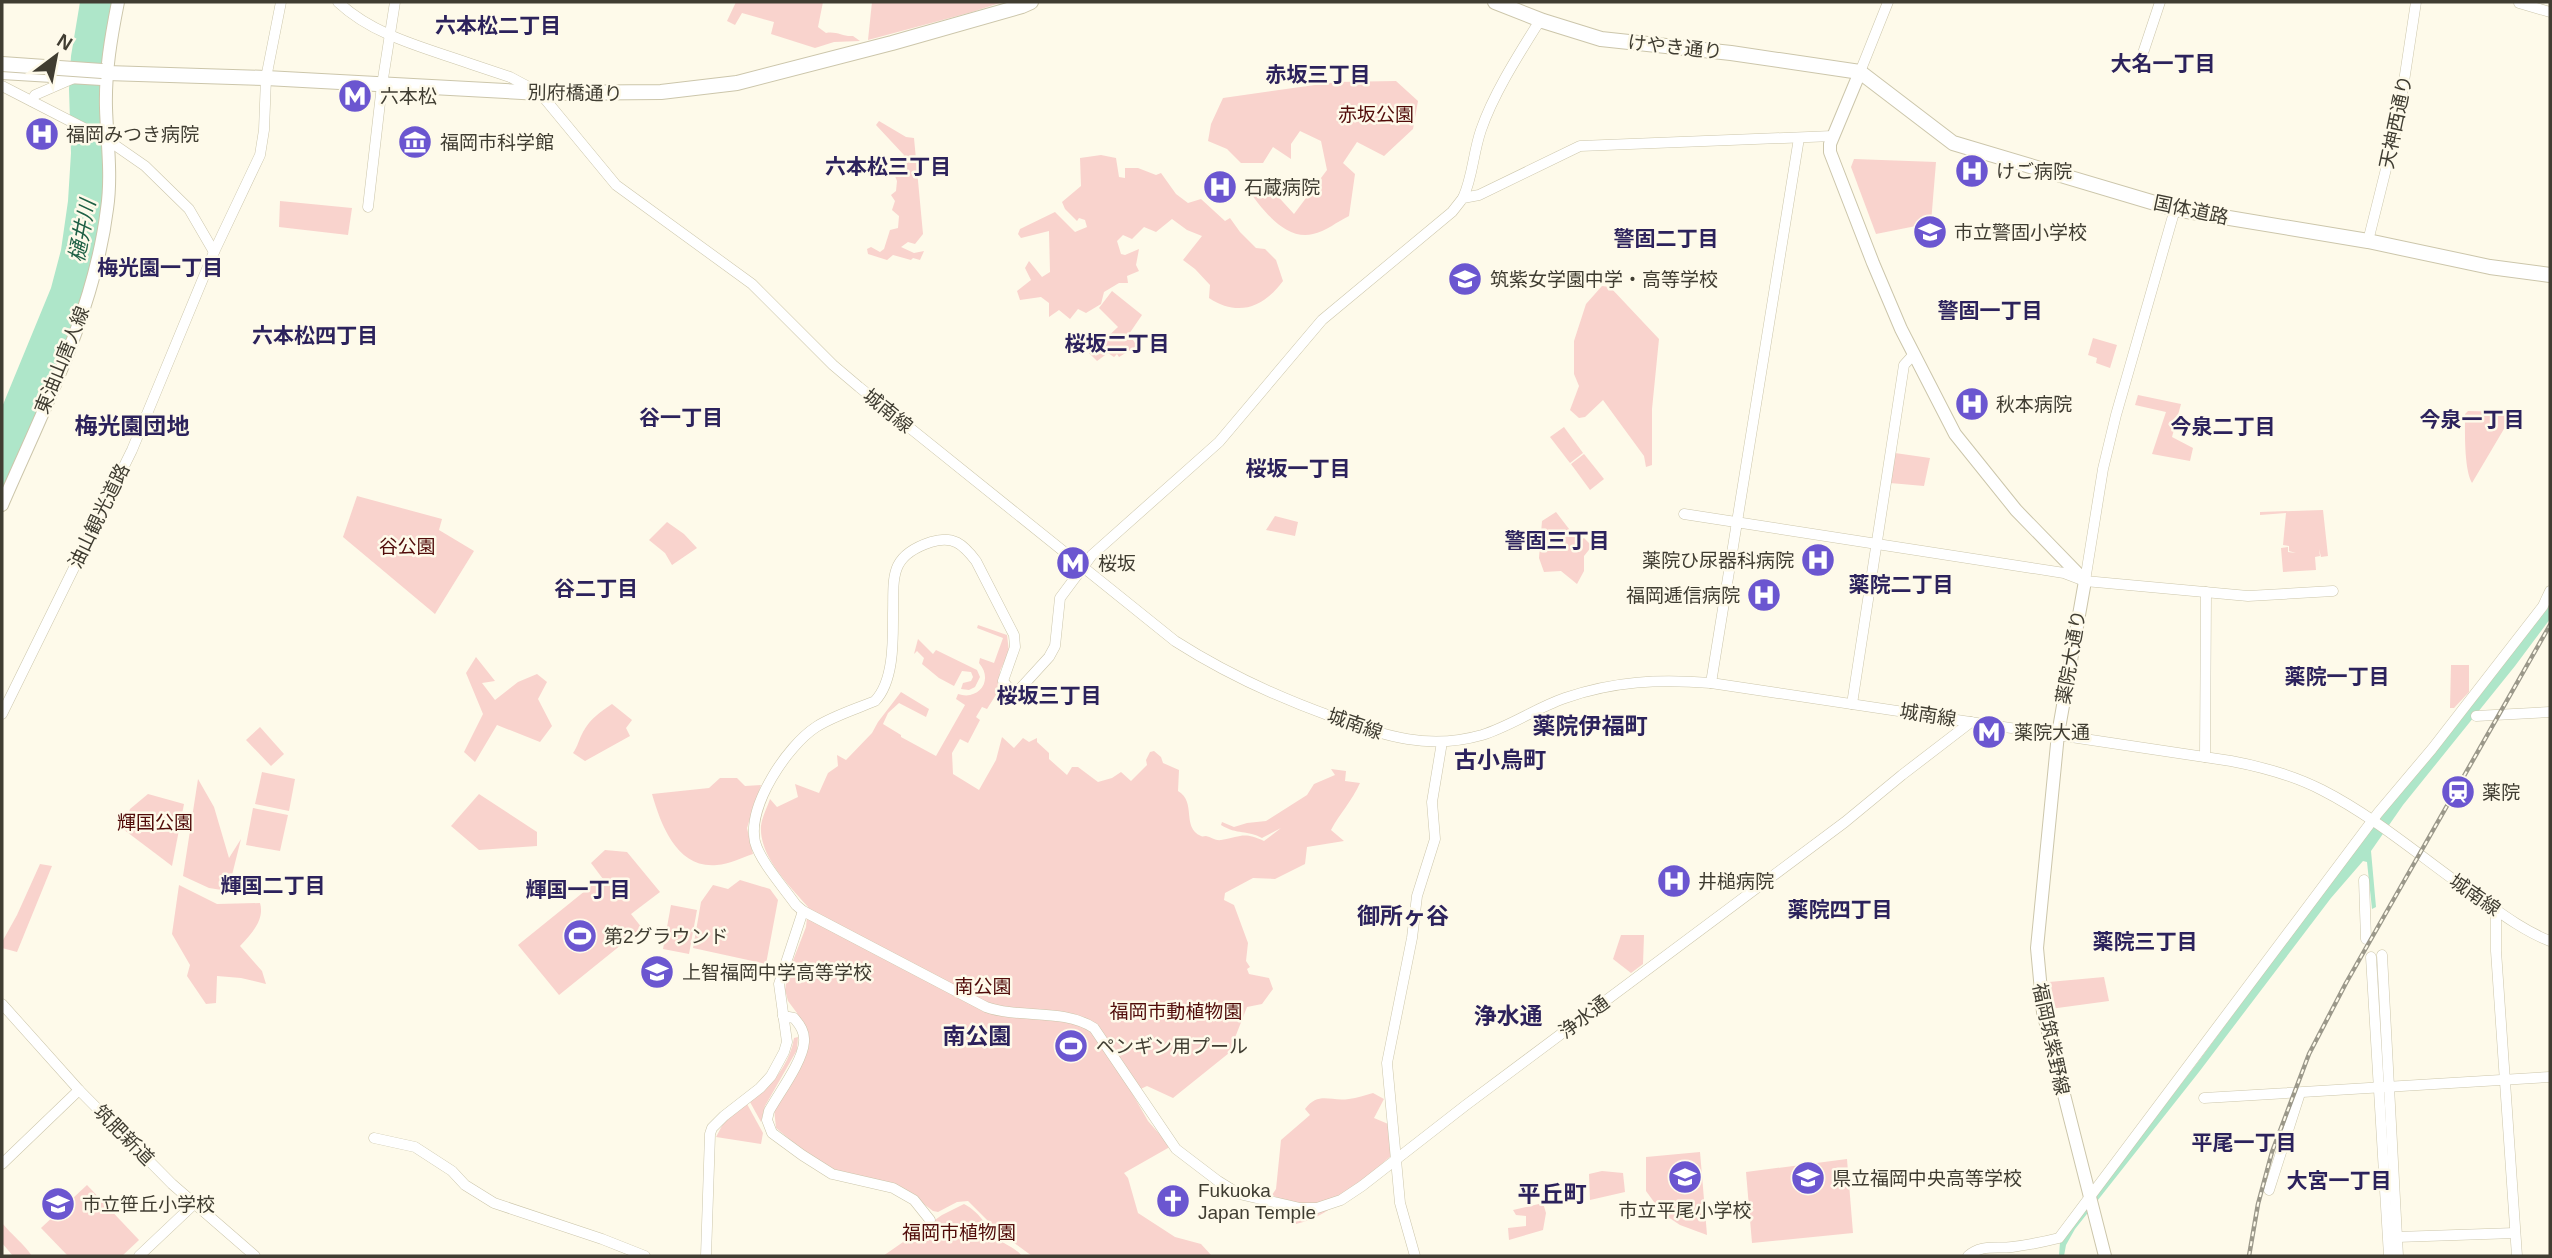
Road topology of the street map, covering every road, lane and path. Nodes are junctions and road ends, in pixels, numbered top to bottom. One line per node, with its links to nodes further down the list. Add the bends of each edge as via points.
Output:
1 (118, 2): 19 (main road, 東油山唐人線)
2 (281, 2): 21 (street)
3 (338, 2): 13 (street, 城南線)
4 (395, 2): 13 (street)
5 (1031, 2): 24 (highway, 別府橋通り, via 723,86 661,92)
6 (1495, 2): 12 (highway, けやき通り)
7 (1888, 2): 18 (street)
8 (2160, 2): 16 (street)
9 (2416, 2): 32 (street, 天神西通り, via 2398,121)
10 (2519, 3): 11 (street)
11 (2550, 12)
12 (1543, 21): 18 (highway, けやき通り, via 1601,39); 29 (street, via 1534,29 1480,131)
13 (389, 35): 22 (street); 24 (street, 城南線, via 482,66)
14 (70, 63): 20 (street, bridge)
15 (2, 64): 20 (highway, 別府橋通り, bridge)
16 (2139, 65)
17 (2, 72): 20 (highway, 別府橋通り)
18 (1860, 72): 26 (main road); 31 (highway, 国体道路, via 1953,144)
19 (104, 74): 20 (highway, 別府橋通り, bridge); 21 (highway, 別府橋通り); 28 (main road, 東油山唐人線)
20 (77, 76): 25 (street)
21 (267, 78): 22 (highway, 別府橋通り); 33 (street, 油山観光道路, via 260,155)
22 (382, 85): 24 (highway, 別府橋通り); 30 (street)
23 (2, 86): 25 (street)
24 (540, 93): 40 (street, 城南線, via 616,185 752,284 833,365)
25 (32, 101): 28 (street)
26 (1833, 136): 27 (street); 35 (main road, via 1830,152 1834,164)
27 (1799, 138): 29 (street, via 1580,146 1479,195); 38 (street)
28 (108, 140): 33 (street, via 145,166 190,209); 36 (main road, 東油山唐人線, via 107,208 90,290)
29 (1463, 198): 40 (street, via 1443,220 1322,320 1219,442)
30 (368, 206)
31 (2175, 209): 32 (highway, 国体道路); 41 (street, via 2103,468)
32 (2368, 241): 34 (highway, 国体道路)
33 (214, 251): 48 (street, 油山観光道路, via 132,450)
34 (2550, 275)
35 (1914, 354): 39 (street, via 1904,365); 41 (main road, via 1955,434 1976,462)
36 (2, 505)
37 (1684, 514): 38 (street)
38 (1737, 523): 39 (street); 45 (street)
39 (1877, 543): 41 (street); 46 (street)
40 (1081, 568): 52 (street, 城南線, via 1175,642 1226,673 1386,736); 57 (street, via 1060,598 1055,646 1049,657 1024,688 1011,691 1003,681 1015,647 1014,635 967,550 953,540 940,539 898,564 882,694 804,736 782,762 756,813 755,843)
41 (2085, 580): 43 (street); 51 (main road, 薬院大通り)
42 (2333, 591): 43 (street, via 2248,596)
43 (2206, 592): 53 (street)
44 (2550, 592): 54 (street)
45 (1711, 682): 46 (street, 城南線); 52 (street, 城南線, via 1633,681 1564,699 1479,735)
46 (1852, 704): 50 (street, 城南線)
47 (2550, 712): 49 (street)
48 (2, 714)
49 (2476, 716)
50 (1971, 722): 51 (street, 城南線); 71 (street, 浄水通)
51 (2058, 734): 53 (street, 城南線); 75 (main road, 福岡筑紫野線, via 2037,976)
52 (1442, 742): 71 (street, via 1433,802 1435,839 1417,896 1387,1063)
53 (2205, 757): 54 (street, 城南線, via 2285,774 2322,790)
54 (2373, 822): 56 (street, 城南線); 75 (street)
55 (2364, 880): 58 (street)
56 (2496, 910): 59 (street, 城南線); 65 (street)
57 (803, 911): 63 (street, via 779,984); 71 (street, 浄水通, via 986,1007 1074,1018 1088,1024 1175,1149 1239,1194 1317,1208 1341,1200)
58 (2366, 939)
59 (2550, 941)
60 (2382, 955): 66 (street)
61 (2371, 957): 66 (street)
62 (2, 1004): 67 (street, 筑肥新道)
63 (783, 1016): 76 (street, via 794,1018 802,1027 805,1041 769,1111 772,1133 832,1174 892,1188 914,1200); 82 (street, via 787,1042 771,1076 710,1134)
64 (2550, 1077): 65 (street)
65 (2505, 1080): 66 (street); 77 (street)
66 (2385, 1087): 68 (street); 78 (street); 86 (street)
67 (79, 1090): 72 (street); 74 (street, 筑肥新道)
68 (2300, 1093): 69 (street); 73 (street)
69 (2204, 1098)
70 (374, 1138): 81 (street, via 415,1147 494,1203)
71 (1395, 1160): 83 (street, via 1400,1203)
72 (2, 1164)
73 (2269, 1190)
74 (194, 1203): 79 (street); 80 (street, 筑肥新道)
75 (2091, 1203): 84 (street, via 2059,1238 1985,1248); 85 (main road, 福岡筑紫野線)
76 (930, 1220)
77 (2515, 1233): 78 (street); 88 (street)
78 (2397, 1237): 87 (street)
79 (139, 1256)
80 (255, 1256)
81 (645, 1256)
82 (706, 1256)
83 (1415, 1256)
84 (1968, 1256)
85 (2105, 1256)
86 (2389, 1256)
87 (2398, 1256)
88 (2517, 1256)

